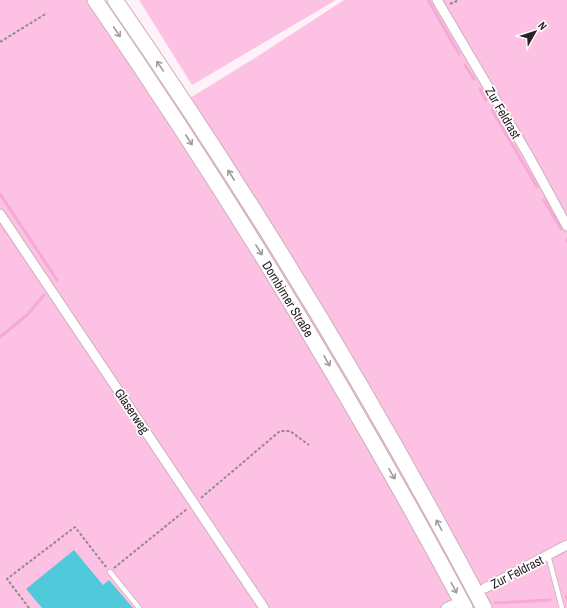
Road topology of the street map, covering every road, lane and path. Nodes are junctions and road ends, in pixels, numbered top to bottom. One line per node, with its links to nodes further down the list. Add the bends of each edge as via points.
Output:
1 (95, 0): 14 (main road, Dornbirner Straße, one-way to 14, via 182,129 281,285 366,428)
2 (115, 0): 18 (main road, Dornbirner Straße, one-way to 2, via 310,300 187,106)
3 (437, 0): 7 (street, Zur Feldrast)
4 (47, 13): 5 (path)
5 (0, 42)
6 (0, 214): 9 (street, Glaserweg)
7 (567, 226)
8 (309, 445): 9 (path, via 290,431 280,431)
9 (194, 504): 12 (path); 17 (street, Glaserweg)
10 (567, 546): 11 (street, Zur Feldrast)
11 (548, 555): 13 (street, Zur Feldrast); 19 (lane, Zur Feldrast)
12 (110, 572): 15 (path, via 75,527 7,579); 16 (lane)
13 (485, 588)
14 (454, 607)
15 (29, 608)
16 (139, 608)
17 (264, 608)
18 (484, 608)
19 (562, 608)

